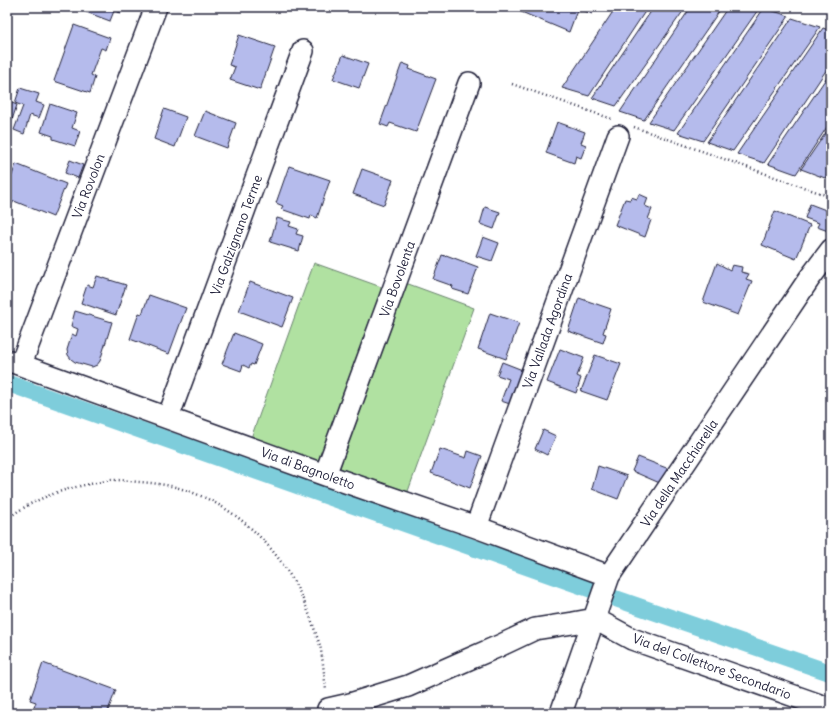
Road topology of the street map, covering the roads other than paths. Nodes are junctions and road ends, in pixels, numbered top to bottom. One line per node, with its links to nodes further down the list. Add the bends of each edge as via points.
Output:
1 (156, 7): 6 (street, Via Rovolon)
2 (303, 52): 7 (street, Via Galzignano Terme)
3 (469, 83): 8 (street, Via Bovolenta)
4 (622, 127): 9 (street, Via Vallada Agordina)
5 (831, 250): 10 (street, Via della Macchiarella)
6 (14, 362): 7 (street, Via di Bagnoletto)
7 (168, 418): 8 (street, Via di Bagnoletto)
8 (325, 475): 9 (street, Via di Bagnoletto)
9 (476, 527): 10 (street, Via di Bagnoletto)
10 (609, 576): 11 (street, Via della Macchiarella)
11 (594, 619): 12 (street, Via del Collettore Secondario, via 632,639); 13 (street, via 535,629 408,686); 14 (street, Via della Macchiarella)
12 (831, 708)
13 (328, 710)
14 (561, 713)

